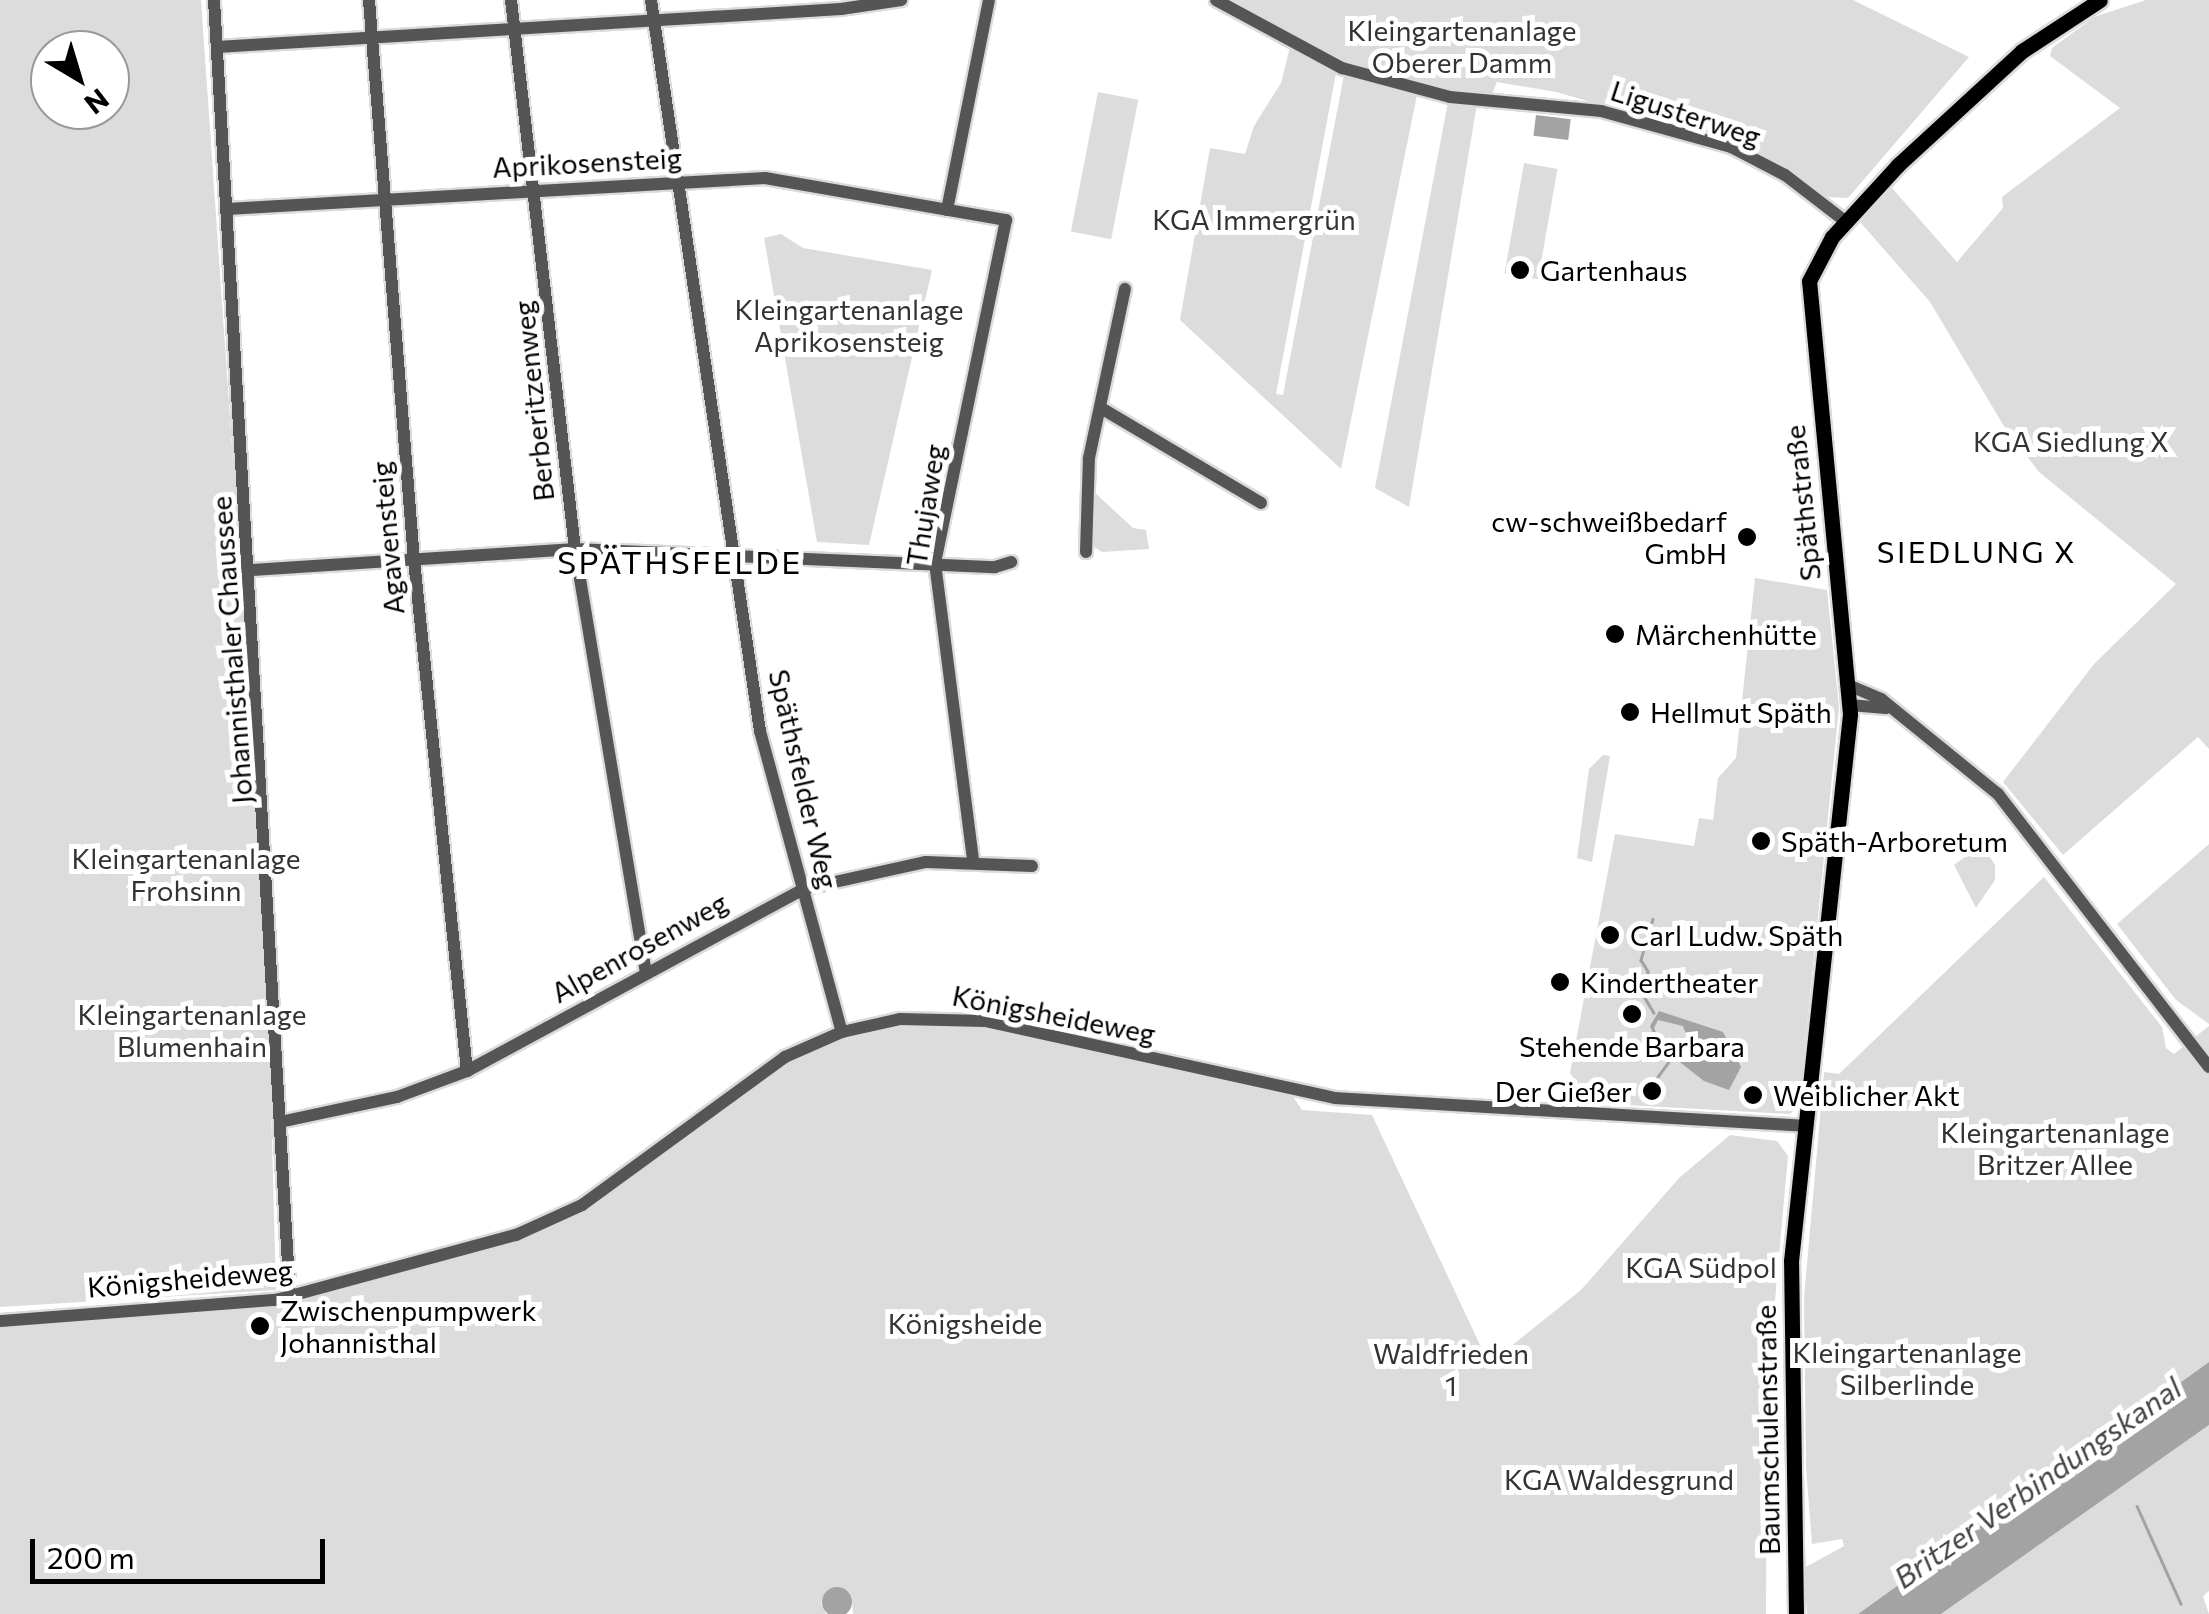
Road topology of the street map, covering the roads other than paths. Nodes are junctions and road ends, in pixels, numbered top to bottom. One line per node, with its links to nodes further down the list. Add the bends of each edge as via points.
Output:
1 (214, 0): 12 (street, Johannisthaler Chaussee)
2 (369, 0): 11 (street, Agavensteig)
3 (511, 0): 10 (street, Berberitzenweg)
4 (651, 0): 9 (street, Späthsfelder Weg)
5 (901, 0): 9 (street)
6 (989, 0): 17 (street)
7 (1216, 0): 19 (street, Ligusterweg, via 1342,68 1450,98 1602,111 1730,147 1784,175)
8 (2100, 0): 19 (main road, Späthstraße, via 2000,70)
9 (654, 20): 10 (street); 13 (street, Späthsfelder Weg)
10 (514, 29): 11 (street); 14 (street, Berberitzenweg)
11 (372, 37): 12 (street); 15 (street, Agavensteig)
12 (217, 47): 16 (street, Johannisthaler Chaussee)
13 (678, 182): 14 (street, Aprikosensteig); 17 (street, Aprikosensteig, via 765,178); 24 (street, Späthsfelder Weg)
14 (534, 188): 15 (street, Aprikosensteig); 23 (street, Berberitzenweg)
15 (385, 199): 16 (street, Aprikosensteig); 26 (street, Agavensteig)
16 (227, 210): 29 (street, Johannisthaler Chaussee)
17 (947, 210): 18 (street, Aprikosensteig)
18 (1006, 220): 28 (street, Thujaweg)
19 (1846, 221): 30 (main road, Späthstraße, via 1816,263 1806,300)
20 (1125, 288): 21 (street)
21 (1101, 408): 22 (street); 25 (street, via 1084,498)
22 (1261, 504)
23 (575, 550): 24 (street); 26 (street); 36 (street, Berberitzenweg)
24 (734, 552): 28 (street); 35 (street, Späthsfelder Weg, via 760,731)
25 (1086, 552)
26 (414, 560): 29 (street); 39 (street, Agavensteig)
27 (1012, 562): 28 (street)
28 (935, 563): 33 (street, Thujaweg)
29 (252, 570): 40 (street, Johannisthaler Chaussee)
30 (1848, 685): 31 (main road, Späthstraße); 32 (street)
31 (1850, 705): 32 (street); 41 (main road, Späthstraße)
32 (1891, 709): 38 (street, via 1998,794)
33 (973, 860): 34 (street, Alpenrosenweg); 35 (street, Alpenrosenweg, via 878,868)
34 (1032, 866)
35 (803, 888): 36 (street, Alpenrosenweg); 37 (street, Späthsfelder Weg)
36 (646, 972): 39 (street, Alpenrosenweg)
37 (842, 1032): 41 (street, Königsheideweg, via 900,1019 966,1018 1336,1098); 42 (street, Königsheideweg, via 754,1076 562,1217)
38 (2209, 1067)
39 (467, 1070): 40 (street, Alpenrosenweg, via 398,1096)
40 (280, 1122): 42 (street, Johannisthaler Chaussee)
41 (1806, 1126): 44 (main road, Baumschulenstraße, via 1790,1292)
42 (290, 1298): 43 (street, Königsheideweg)
43 (0, 1321)
44 (1796, 1614)

